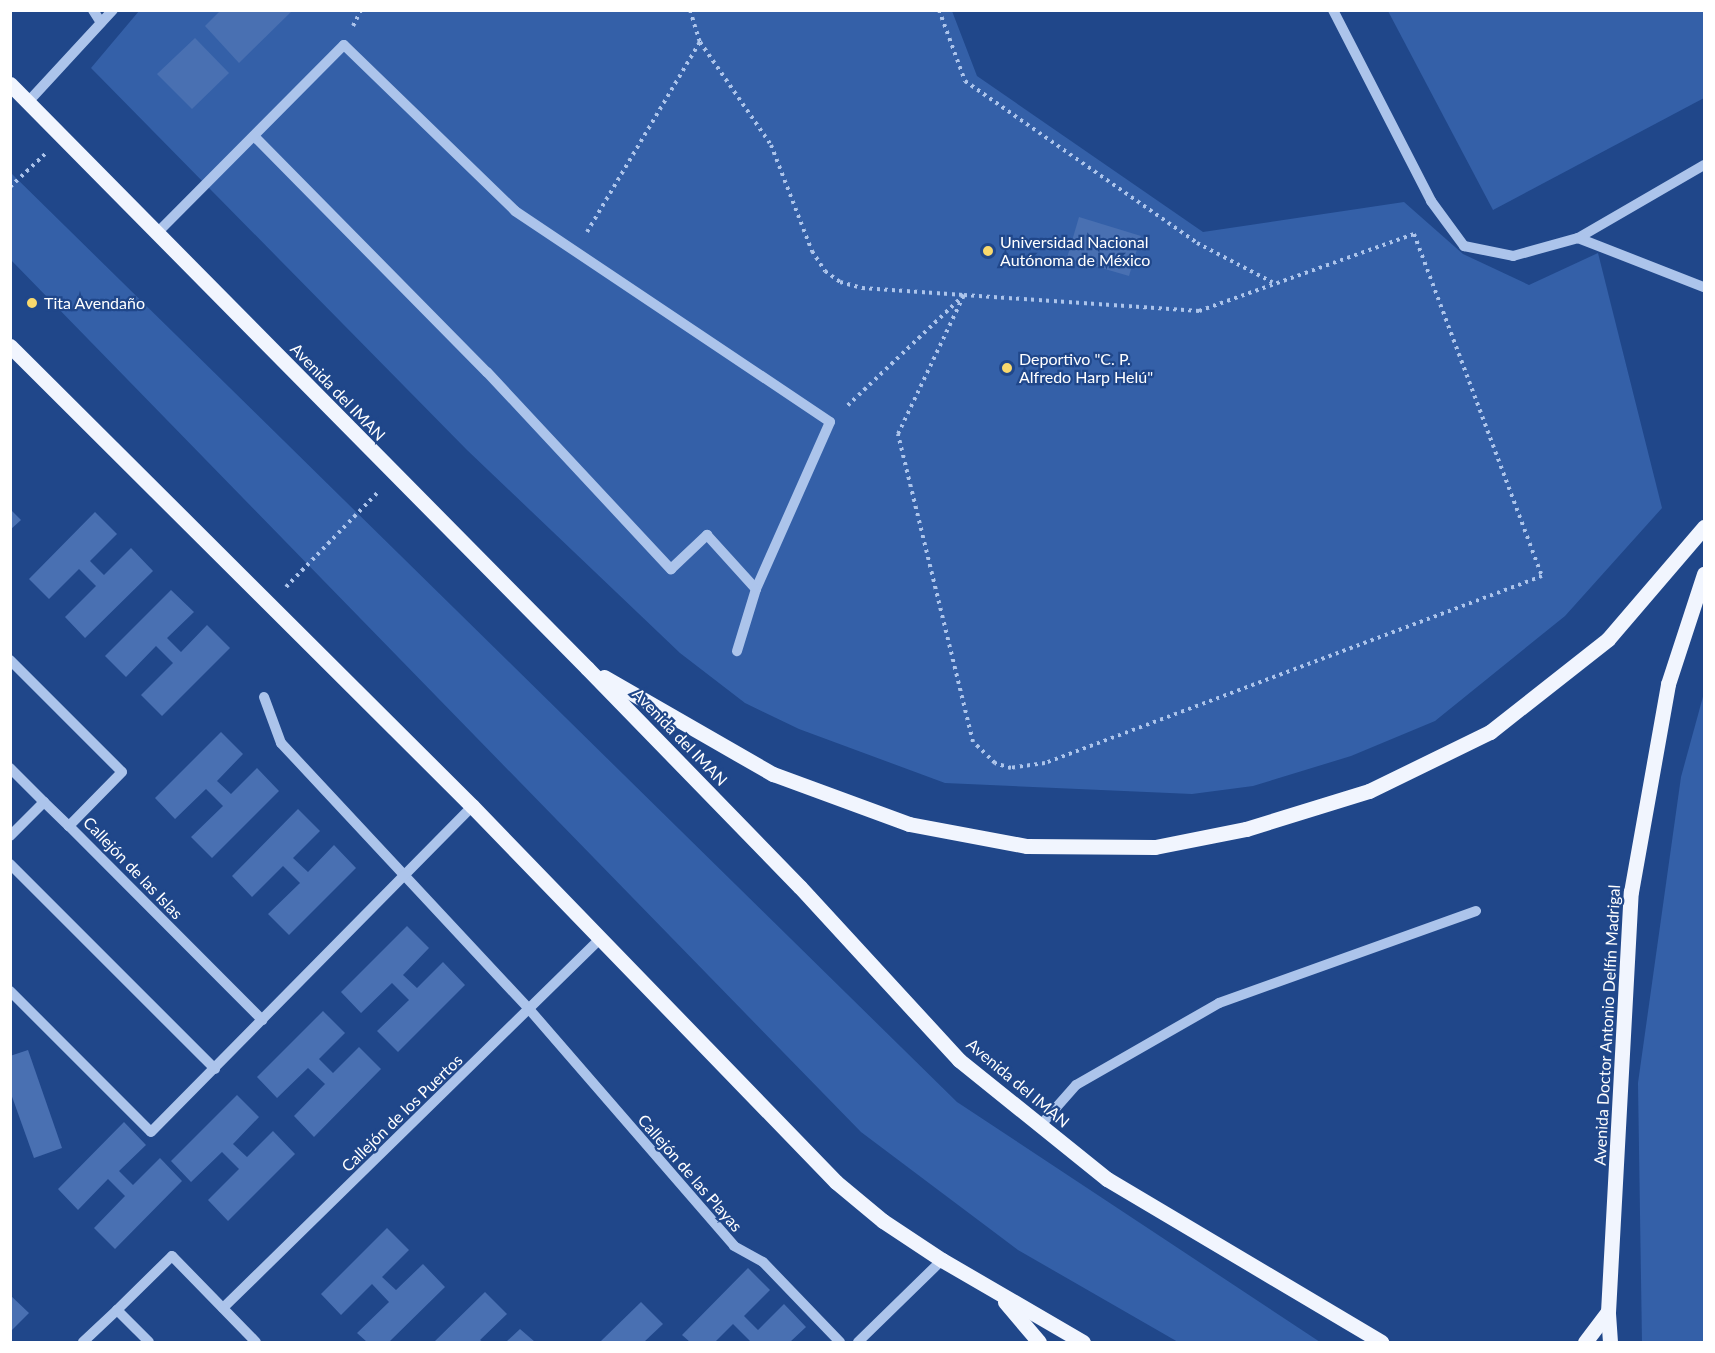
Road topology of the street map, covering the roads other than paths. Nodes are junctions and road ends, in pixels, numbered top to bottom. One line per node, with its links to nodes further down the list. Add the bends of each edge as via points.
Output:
1 (93, 10): 4 (street)
2 (113, 10): 4 (street)
3 (1333, 10): 10 (street, via 1431,201 1464,246 1513,256)
4 (101, 23): 6 (street)
5 (10, 84): 6 (main road, Avenida del IMAN)
6 (28, 102): 9 (main road, Avenida del IMAN)
7 (254, 136): 9 (street); 15 (street, via 487,372 671,569 707,535); 15 (street, via 344,45 515,211 830,422)
8 (1704, 165): 10 (street)
9 (157, 233): 18 (main road, Avenida del IMAN)
10 (1578, 238): 11 (street)
11 (1704, 287)
12 (10, 346): 22 (main road)
13 (1704, 528): 18 (main road, via 1608,639 1490,732 1369,792 1246,829 1155,847 1027,846 909,824 773,774)
14 (1704, 574): 38 (main road, Avenida Doctor Antonio Delfín Madrigal, via 1668,684 1631,892)
15 (756, 590): 16 (street)
16 (737, 651)
17 (10, 660): 23 (street, Callejón de las Islas, via 122,772)
18 (587, 668): 33 (main road, Avenida del IMAN, via 800,887 959,1060)
19 (264, 697): 26 (street, via 281,743)
20 (10, 768): 21 (street)
21 (44, 802): 23 (street); 24 (street)
22 (472, 806): 26 (street); 28 (main road)
23 (69, 826): 31 (street, Callejón de las Islas)
24 (10, 836)
25 (10, 864): 32 (street)
26 (408, 876): 30 (street); 31 (street)
27 (1476, 911): 33 (street, via 1219,1003 1077,1085)
28 (601, 938): 30 (street, Callejón de los Puertos); 34 (main road, via 836,1182 883,1221)
29 (10, 991): 32 (street, via 151,1132)
30 (528, 1010): 36 (street, Callejón de los Puertos); 42 (street, Callejón de las Playas, via 734,1246 763,1262)
31 (262, 1020): 32 (street)
32 (215, 1069)
33 (1039, 1127): 46 (main road, Avenida del IMAN, via 1107,1179)
34 (942, 1260): 35 (main road); 43 (street)
35 (999, 1295): 44 (main road); 45 (main road)
36 (223, 1308): 37 (street, via 172,1256); 41 (street)
37 (117, 1310): 39 (street); 40 (street)
38 (1608, 1312): 47 (main road); 48 (main road, Avenida Doctor Antonio Delfín Madrigal)
39 (83, 1342)
40 (149, 1342)
41 (256, 1342)
42 (840, 1342)
43 (858, 1342)
44 (1039, 1342)
45 (1083, 1342)
46 (1381, 1342)
47 (1585, 1342)
48 (1610, 1342)

